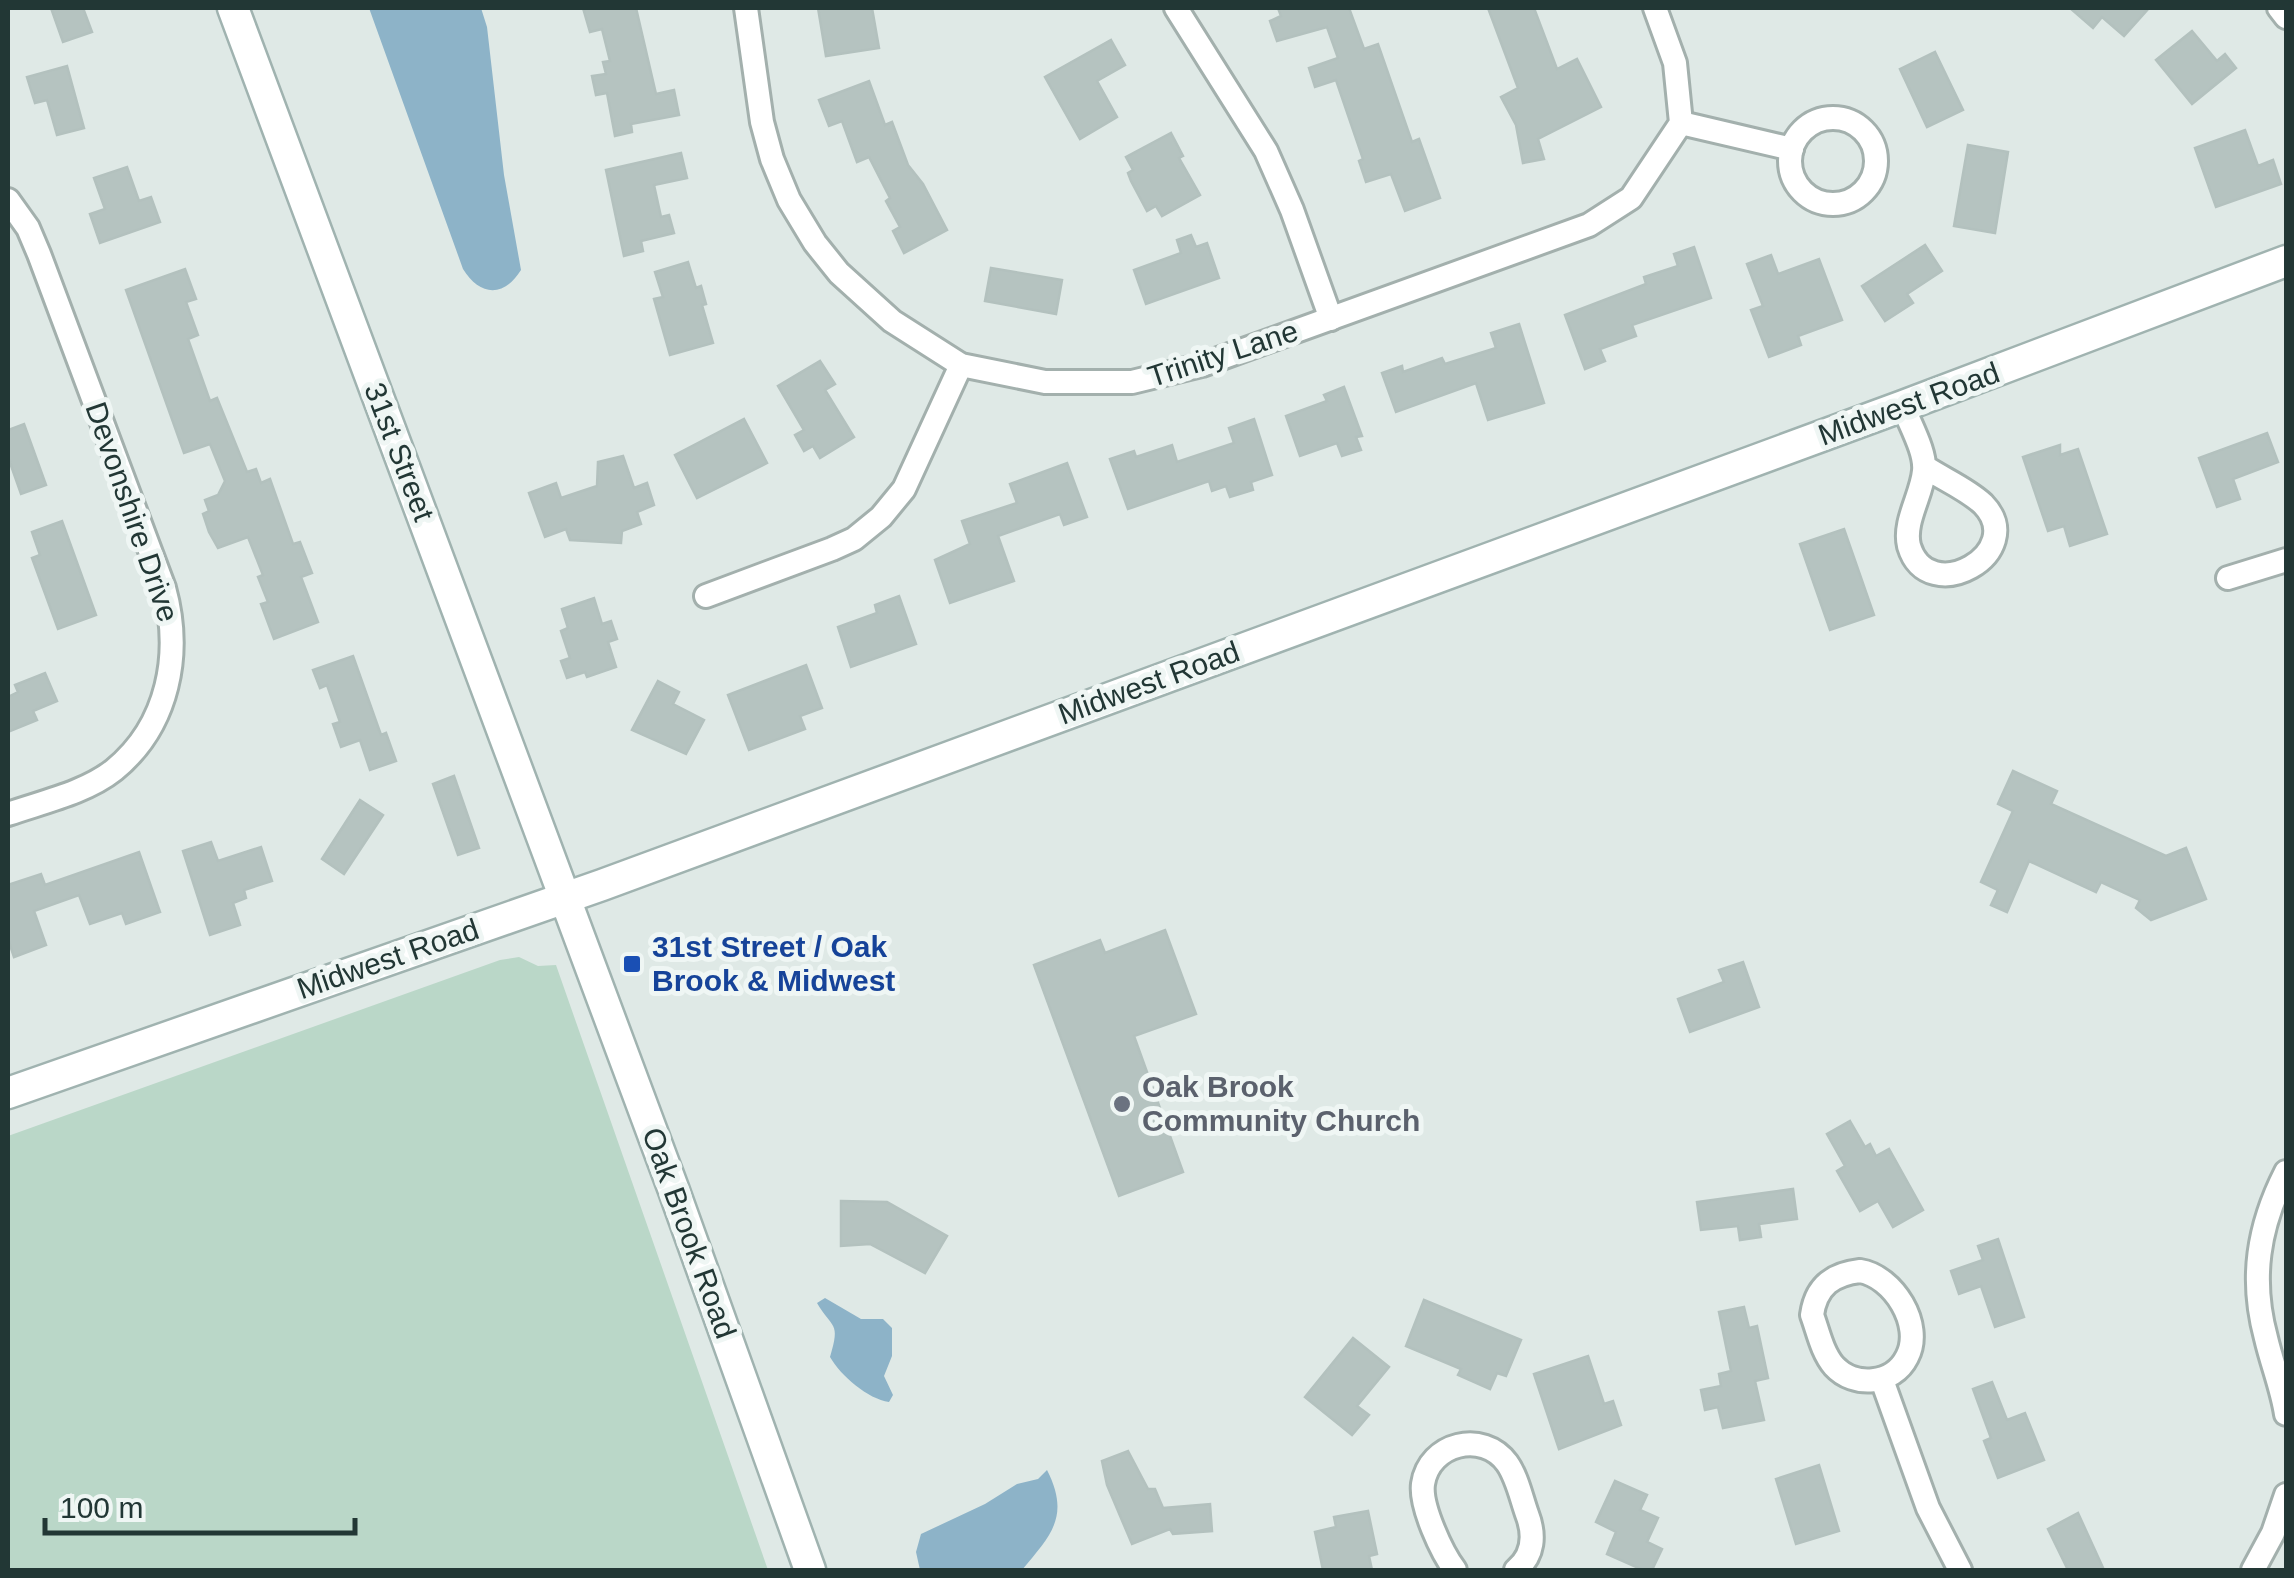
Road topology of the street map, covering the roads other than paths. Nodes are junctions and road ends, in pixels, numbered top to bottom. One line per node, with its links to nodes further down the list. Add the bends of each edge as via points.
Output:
1 (232, 8): 19 (main road, 31st Street)
2 (746, 8): 12 (street, Trinity Lane, via 762,122 789,200 815,243 862,296)
3 (1176, 8): 11 (street, via 1266,150)
4 (1655, 8): 7 (street, via 1675,62)
5 (2278, 8): 6 (street)
6 (2286, 16)
7 (1681, 123): 8 (street); 11 (street, Trinity Lane, via 1630,198 1612,213)
8 (1792, 149)
9 (8, 200): 18 (street, Devonshire Drive, via 39,254 164,588 174,635 154,724 127,756 86,785)
10 (2286, 261): 13 (main road, Midwest Road)
11 (1331, 318): 12 (street, Trinity Lane, via 1202,365 1132,382 1056,383)
12 (960, 365): 17 (street, via 904,489 881,517 832,549)
13 (1903, 406): 14 (street); 19 (main road, Midwest Road)
14 (1925, 466): 14 (street, via 1909,546 1931,572 1961,572 1993,545 1991,516)
15 (2286, 560): 16 (street)
16 (2228, 578)
17 (706, 596)
18 (8, 814)
19 (565, 896): 20 (main road, Midwest Road); 26 (main road, Oak Brook Road)
20 (8, 1092)
21 (2286, 1172): 23 (street, via 2262,1232 2257,1266 2258,1303)
22 (1882, 1380): 22 (street, via 1844,1374 1824,1351 1814,1303 1843,1273 1868,1272 1888,1283 1909,1324 1907,1358); 28 (street, via 1928,1508)
23 (2286, 1414)
24 (2286, 1495): 29 (street)
25 (1520, 1569): 27 (street, via 1532,1546 1532,1527 1512,1472 1497,1452 1459,1444 1434,1459 1423,1483 1444,1556)
26 (810, 1570)
27 (1456, 1570)
28 (1960, 1570)
29 (2253, 1570)

